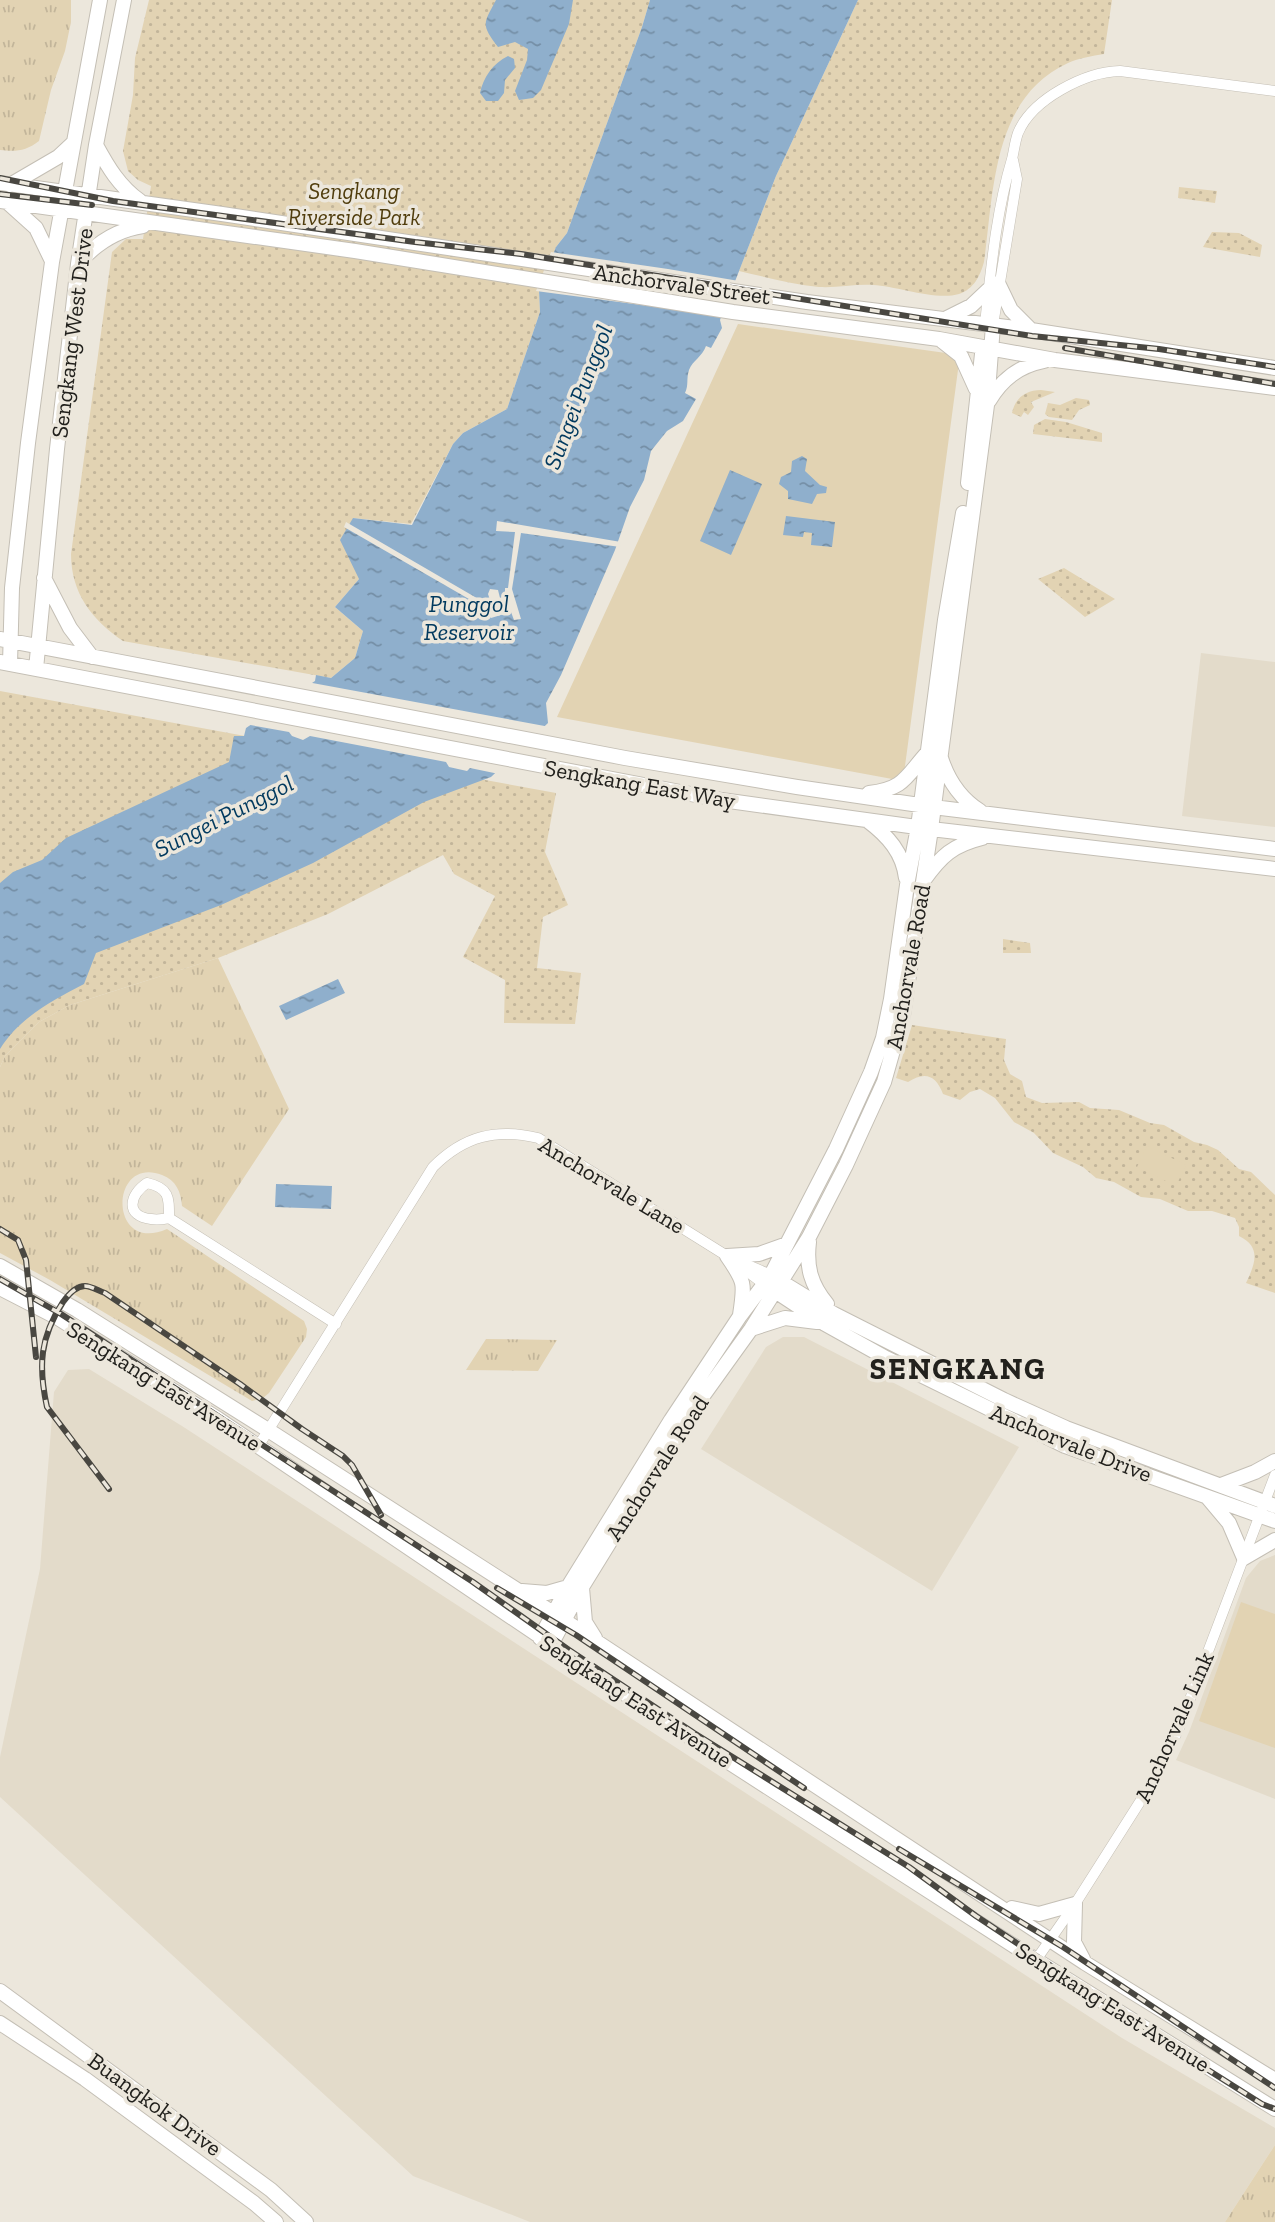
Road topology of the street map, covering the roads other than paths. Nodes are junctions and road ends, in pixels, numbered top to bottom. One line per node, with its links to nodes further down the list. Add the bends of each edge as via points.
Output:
1 (100, 0): 4 (main road, Sengkang West Drive)
2 (124, 0): 5 (main road, Sengkang West Drive)
3 (1275, 91): 18 (street, via 1120,71 1081,79 1052,95 1018,132 1006,177)
4 (73, 143): 6 (main road, via 58,157); 7 (main road, Sengkang West Drive)
5 (96, 145): 8 (main road, Sengkang West Drive); 11 (main road, via 113,175)
6 (5, 184): 7 (main road, Anchorvale Street)
7 (64, 192): 8 (main road, Anchorvale Street); 12 (main road, Sengkang West Drive)
8 (89, 195): 9 (main road, Anchorvale Street); 13 (main road, Sengkang West Drive)
9 (123, 200): 11 (main road, Anchorvale Street); 14 (main road)
10 (3, 201): 12 (main road, Anchorvale Street); 16 (main road, via 36,228)
11 (142, 202): 19 (main road, Anchorvale Street)
12 (61, 210): 13 (main road, Anchorvale Street); 16 (main road, Sengkang West Drive)
13 (87, 214): 14 (main road, Anchorvale Street); 17 (main road, Sengkang West Drive)
14 (121, 218): 15 (main road, Anchorvale Street)
15 (162, 224): 17 (main road, via 128,228 110,236 93,246); 22 (main road, Anchorvale Street)
16 (52, 262): 29 (main road, Sengkang West Drive)
17 (78, 264): 28 (main road, Sengkang West Drive)
18 (993, 287): 19 (main road, via 971,306); 20 (street); 21 (main road)
19 (943, 319): 20 (main road, Anchorvale Street)
20 (989, 325): 21 (main road, Anchorvale Street); 23 (main road, Anchorvale Road)
21 (1031, 330): 25 (main road, Anchorvale Street)
22 (939, 339): 23 (main road, Anchorvale Street); 27 (main road, via 961,356)
23 (987, 348): 24 (main road, Anchorvale Street); 27 (main road, Anchorvale Road)
24 (1055, 360): 26 (main road, Anchorvale Street); 27 (main road, via 1024,366)
25 (1275, 368)
26 (1275, 388)
27 (982, 399): 36 (main road, Anchorvale Road)
28 (44, 578): 32 (main road, Sengkang West Drive); 33 (main road, via 70,628)
29 (12, 588): 30 (main road); 31 (main road, Sengkang West Drive)
30 (0, 604)
31 (6, 640): 32 (main road, Sengkang East Way); 34 (main road, Sengkang West Drive)
32 (38, 647): 33 (main road, Sengkang East Way); 35 (main road, Sengkang West Drive)
33 (97, 659): 37 (main road, Sengkang East Way, via 625,758)
34 (5, 663): 35 (main road, Sengkang East Way)
35 (36, 669): 40 (main road, Sengkang East Way, via 722,800)
36 (934, 753): 37 (main road, via 905,782 883,792); 38 (main road, Anchorvale Road); 39 (main road, via 969,804)
37 (853, 795): 38 (main road, Sengkang East Way)
38 (927, 806): 39 (main road, Sengkang East Way); 41 (main road, Anchorvale Road)
39 (984, 813): 43 (main road, Sengkang East Way)
40 (867, 821): 41 (main road, Sengkang East Way); 46 (main road, via 891,841)
41 (925, 828): 42 (main road, Sengkang East Way); 45 (main road, Anchorvale Road); 46 (main road, Anchorvale Road)
42 (992, 836): 44 (main road, Sengkang East Way); 45 (main road, via 946,852)
43 (1275, 849)
44 (1275, 869)
45 (923, 881): 48 (main road, Anchorvale Road, via 898,1040 863,1130)
46 (908, 885): 49 (main road, Anchorvale Road, via 883,1038 851,1118)
47 (169, 1218): 56 (street)
48 (809, 1237): 52 (main road, Anchorvale Road); 55 (main road, via 809,1274)
49 (787, 1244): 50 (main road, via 759,1254); 52 (main road, Anchorvale Road)
50 (727, 1256): 52 (street, Anchorvale Lane); 54 (main road, via 744,1285); 56 (street, Anchorvale Lane, via 538,1138 492,1134 449,1152 433,1167)
51 (0, 1266): 58 (main road, Sengkang East Avenue)
52 (773, 1283): 54 (main road, Anchorvale Road); 55 (main road, Anchorvale Drive); 57 (main road, Anchorvale Road)
53 (0, 1288): 59 (main road, Sengkang East Avenue, via 58,1318)
54 (740, 1316): 68 (main road, Anchorvale Road, via 671,1420)
55 (830, 1319): 57 (main road, via 785,1318); 62 (main road, Anchorvale Drive, via 1066,1428); 63 (main road, Anchorvale Drive, via 908,1369 1065,1446)
56 (336, 1324): 58 (street, Anchorvale Lane)
57 (751, 1329): 68 (main road, Anchorvale Road)
58 (268, 1430): 59 (street, Anchorvale Lane); 69 (main road, Sengkang East Avenue)
59 (258, 1445): 71 (main road, Sengkang East Avenue)
60 (1275, 1461): 62 (main road)
61 (1275, 1475): 64 (street, Anchorvale Link)
62 (1221, 1485): 64 (main road, Anchorvale Drive)
63 (1206, 1496): 64 (main road, Anchorvale Drive); 67 (main road, via 1229,1523)
64 (1267, 1508): 65 (main road, Anchorvale Drive); 67 (street, Anchorvale Link)
65 (1275, 1521)
66 (1275, 1540): 67 (main road)
67 (1244, 1558): 74 (street, Anchorvale Link, via 1155,1778)
68 (575, 1587): 69 (main road, via 538,1593); 70 (main road, Anchorvale Road); 72 (main road, via 585,1622)
69 (517, 1590): 70 (main road, Sengkang East Avenue)
70 (559, 1617): 71 (main road, Anchorvale Road); 72 (main road, Sengkang East Avenue)
71 (545, 1641): 76 (main road, Sengkang East Avenue)
72 (601, 1644): 73 (main road, Sengkang East Avenue)
73 (995, 1903): 74 (main road, via 1039,1914); 75 (main road, Sengkang East Avenue)
74 (1075, 1904): 75 (street, Anchorvale Link); 77 (main road, via 1074,1942)
75 (1050, 1939): 76 (street, Anchorvale Link); 77 (main road, Sengkang East Avenue)
76 (1036, 1960): 81 (main road, Sengkang East Avenue)
77 (1086, 1963): 80 (main road, Sengkang East Avenue)
78 (0, 1991): 83 (main road, Buangkok Drive, via 271,2190)
79 (0, 2023): 82 (main road, Buangkok Drive, via 85,2079)
80 (1275, 2080)
81 (1275, 2109)
82 (276, 2222)
83 (306, 2222)

